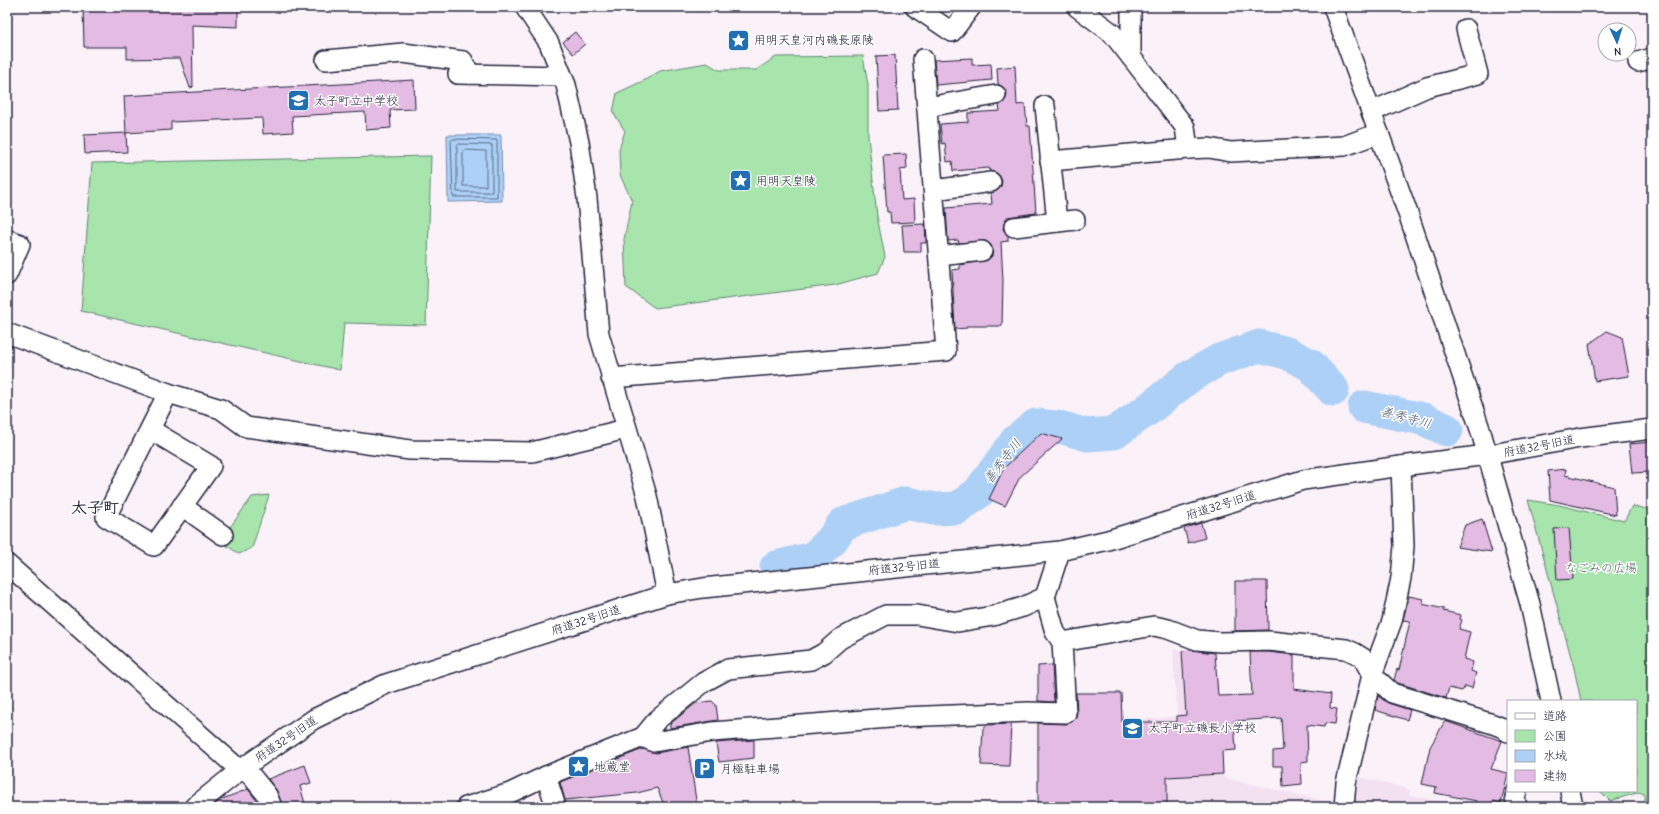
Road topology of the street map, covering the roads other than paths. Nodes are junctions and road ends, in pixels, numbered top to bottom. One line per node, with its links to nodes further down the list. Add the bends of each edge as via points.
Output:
1 (525, 7): 11 (street, via 549,43)
2 (915, 7): 3 (street, via 952,32)
3 (971, 7)
4 (1076, 7): 8 (street, via 1112,33)
5 (1131, 7): 8 (street)
6 (1333, 7): 15 (street)
7 (1466, 29): 15 (street, via 1478,74 1427,87)
8 (1131, 57): 17 (street, via 1185,127)
9 (923, 59): 14 (street)
10 (326, 60): 11 (street, via 403,53 463,61 464,74)
11 (562, 76): 29 (street, via 580,142 599,334)
12 (996, 95): 14 (street)
13 (1045, 106): 18 (street)
14 (927, 107): 20 (street)
15 (1371, 112): 16 (street)
16 (1379, 133): 17 (street, via 1344,146 1231,152 1209,148); 34 (street, via 1410,219)
17 (1188, 149): 18 (street)
18 (1050, 161): 22 (street)
19 (990, 182): 20 (street)
20 (934, 190): 26 (street)
21 (1075, 220): 22 (street)
22 (1057, 222): 23 (street)
23 (1014, 227)
24 (7, 239): 27 (street, via 20,244)
25 (982, 251): 26 (street)
26 (939, 256): 29 (street, via 946,351)
27 (7, 275)
28 (7, 333): 30 (street)
29 (611, 378): 32 (street)
30 (168, 393): 32 (street, via 221,409 246,427 410,450 532,452); 33 (street)
31 (1652, 428): 34 (street, 府道32号旧道)
32 (626, 429): 40 (street, via 647,496)
33 (151, 430): 36 (street, via 211,466); 36 (street, via 106,517 154,546)
34 (1487, 455): 35 (street, 府道32号旧道); 44 (street, via 1530,604)
35 (1401, 466): 38 (street, 府道32号旧道, via 1303,480 1108,540); 43 (street, via 1404,546 1401,578 1392,621)
36 (182, 506): 37 (street)
37 (223, 535)
38 (1060, 551): 40 (street, 府道32号旧道, via 703,588); 41 (street)
39 (7, 564): 47 (street)
40 (667, 594): 47 (street, 府道32号旧道, via 386,684 314,719)
41 (1045, 597): 42 (street, via 1055,632); 46 (street, via 993,616 958,622 917,615 886,615 846,635 811,660 728,669 704,682 657,720)
42 (1062, 642): 43 (street, via 1154,626 1197,640 1269,641 1346,649 1363,658); 46 (street, via 1066,713 902,717 712,732 654,742)
43 (1372, 675): 45 (street, via 1392,693 1493,724); 55 (street, via 1346,783)
44 (1551, 700)
45 (1507, 731)
46 (643, 737): 48 (street)
47 (242, 769): 51 (street, 府道32号旧道); 52 (street, via 267,795)
48 (546, 776): 53 (street, via 510,793); 54 (street)
49 (1517, 792): 56 (street)
50 (1570, 792): 57 (street)
51 (194, 807)
52 (272, 807)
53 (466, 807)
54 (556, 807)
55 (1344, 807)
56 (1517, 807)
57 (1573, 807)

